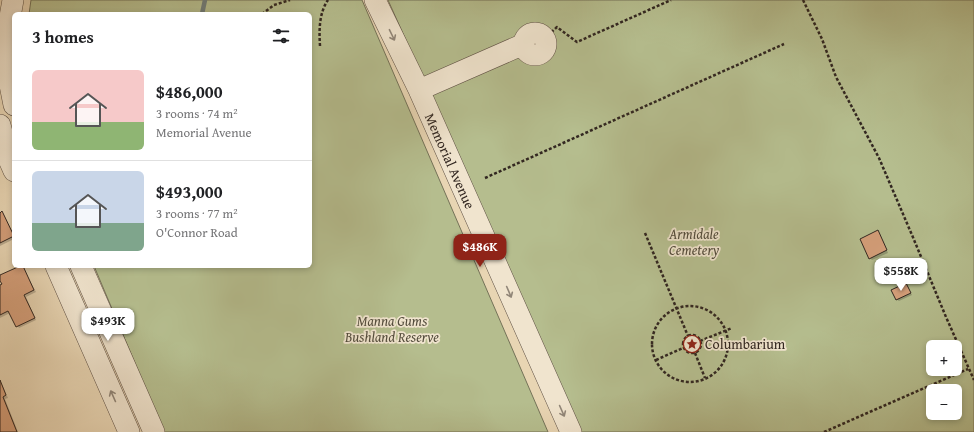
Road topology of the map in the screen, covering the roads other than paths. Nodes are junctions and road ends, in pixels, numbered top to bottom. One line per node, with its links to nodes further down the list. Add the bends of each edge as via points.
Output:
1 (13, 0): 5 (street, via 8,28 7,70)
2 (375, 0): 4 (street, Memorial Avenue, one-way to 4)
3 (534, 41): 4 (street)
4 (419, 90): 12 (street, Memorial Avenue, one-way to 12)
5 (12, 95)
6 (0, 125): 7 (street)
7 (12, 166)
8 (57, 268): 10 (street, one-way to 8)
9 (81, 268): 11 (street)
10 (129, 432)
11 (154, 432)
12 (571, 432)

